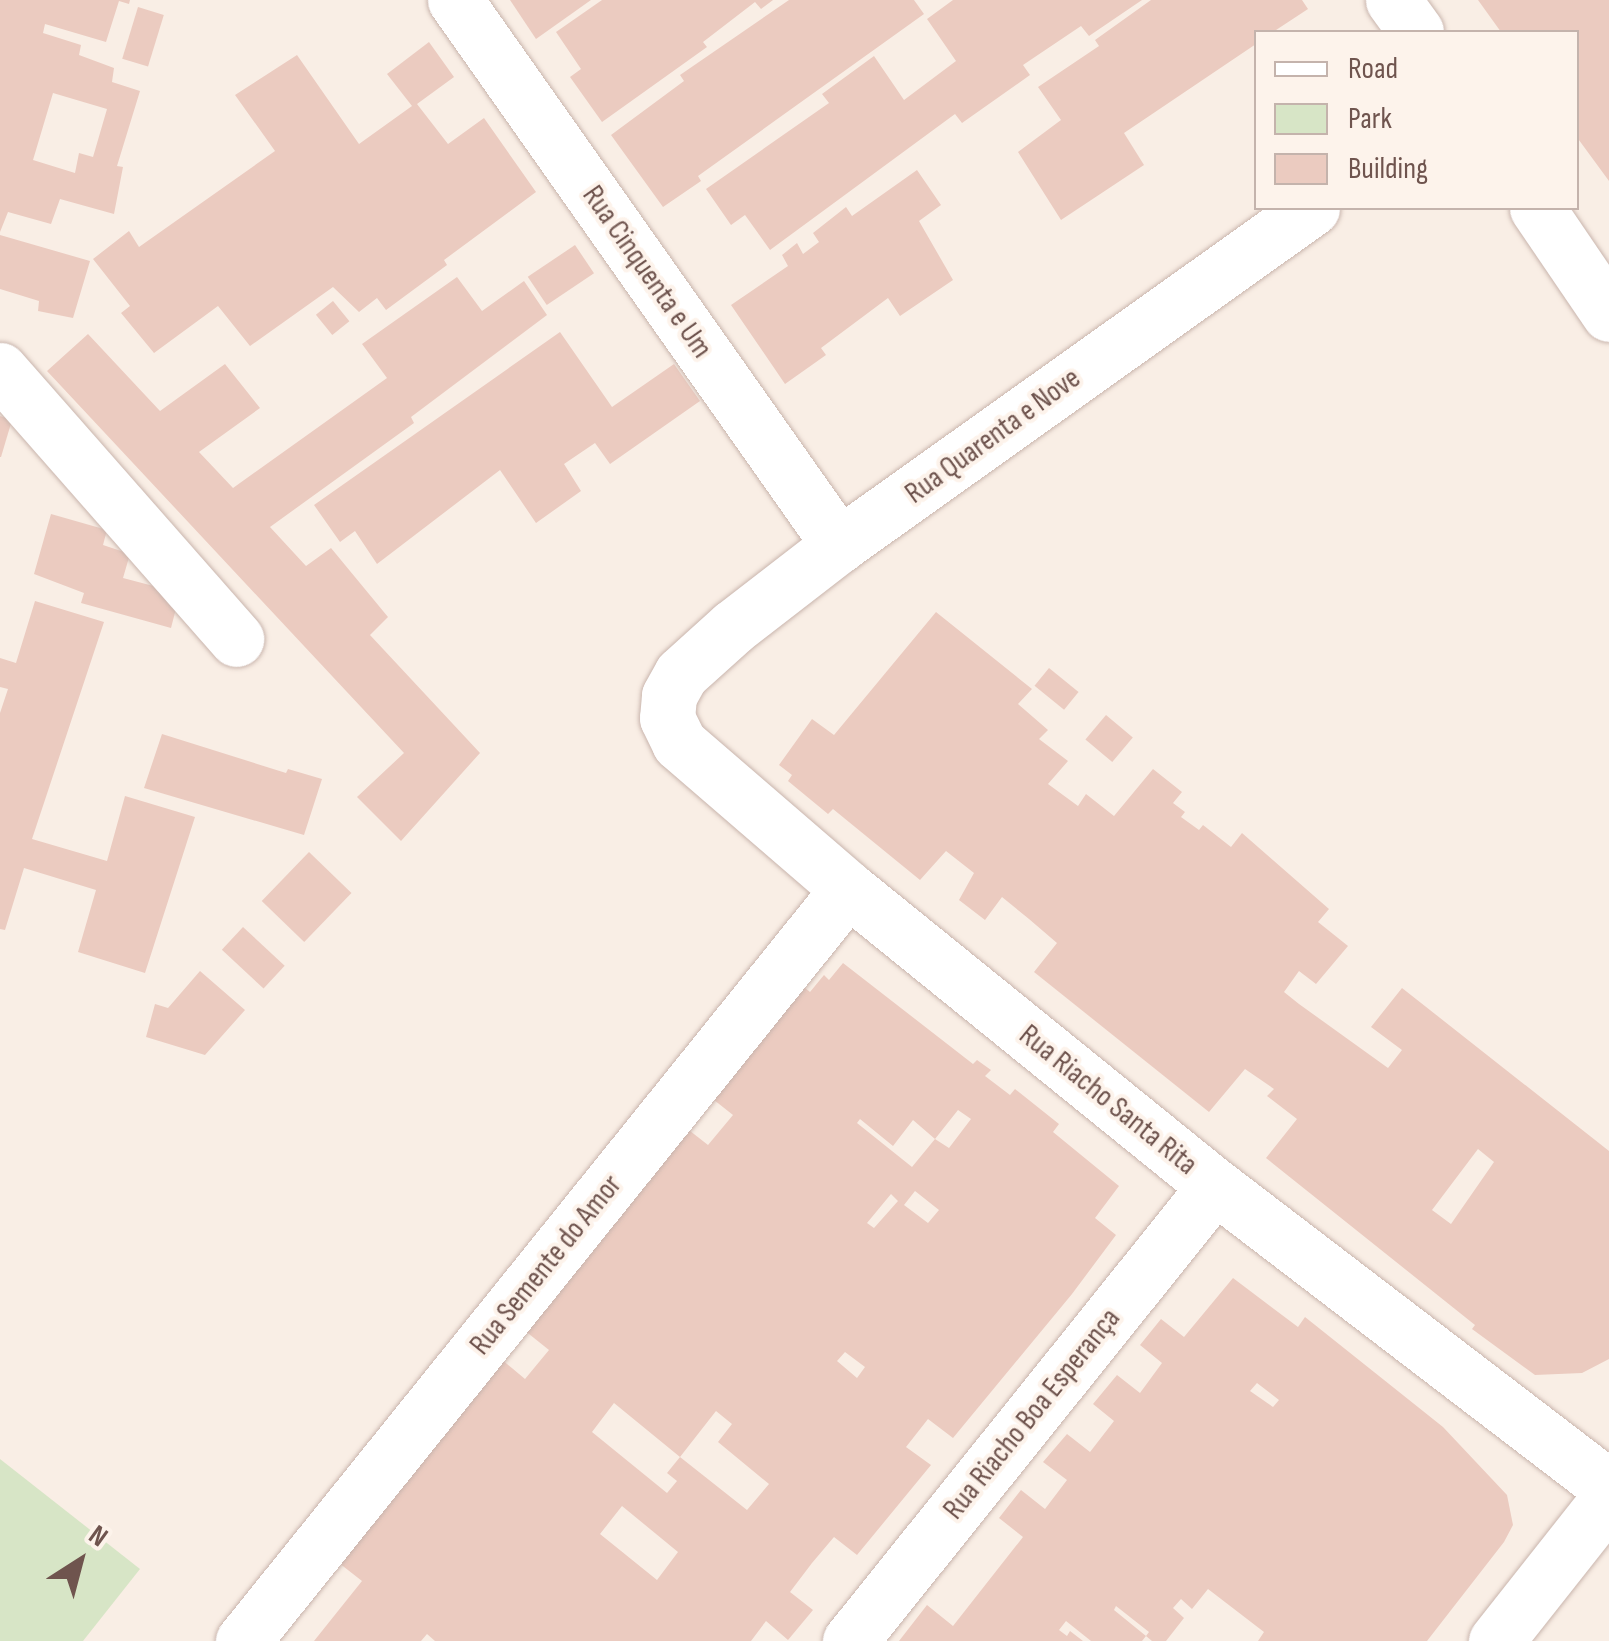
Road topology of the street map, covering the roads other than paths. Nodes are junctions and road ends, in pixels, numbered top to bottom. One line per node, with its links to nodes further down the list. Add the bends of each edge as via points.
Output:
1 (455, 0): 8 (street, Rua Cinquenta e Um)
2 (1393, 0): 3 (street)
3 (1415, 30)
4 (1309, 210): 8 (street, Rua Quarenta e Nove)
5 (1539, 210): 6 (street)
6 (1609, 314)
7 (0, 370): 9 (street)
8 (840, 545): 10 (street, Rua Quarenta e Nove)
9 (236, 639)
10 (681, 674): 11 (street, Rua Riacho Santa Rita, via 667,718 678,742)
11 (848, 889): 12 (street, Rua Riacho Santa Rita); 15 (street, Rua Semente do Amor)
12 (1215, 1186): 13 (street, Rua Riacho Santa Rita); 16 (street, Rua Riacho Boa Esperança)
13 (1609, 1487)
14 (1609, 1498): 17 (street)
15 (243, 1641)
16 (850, 1641)
17 (1496, 1641)

